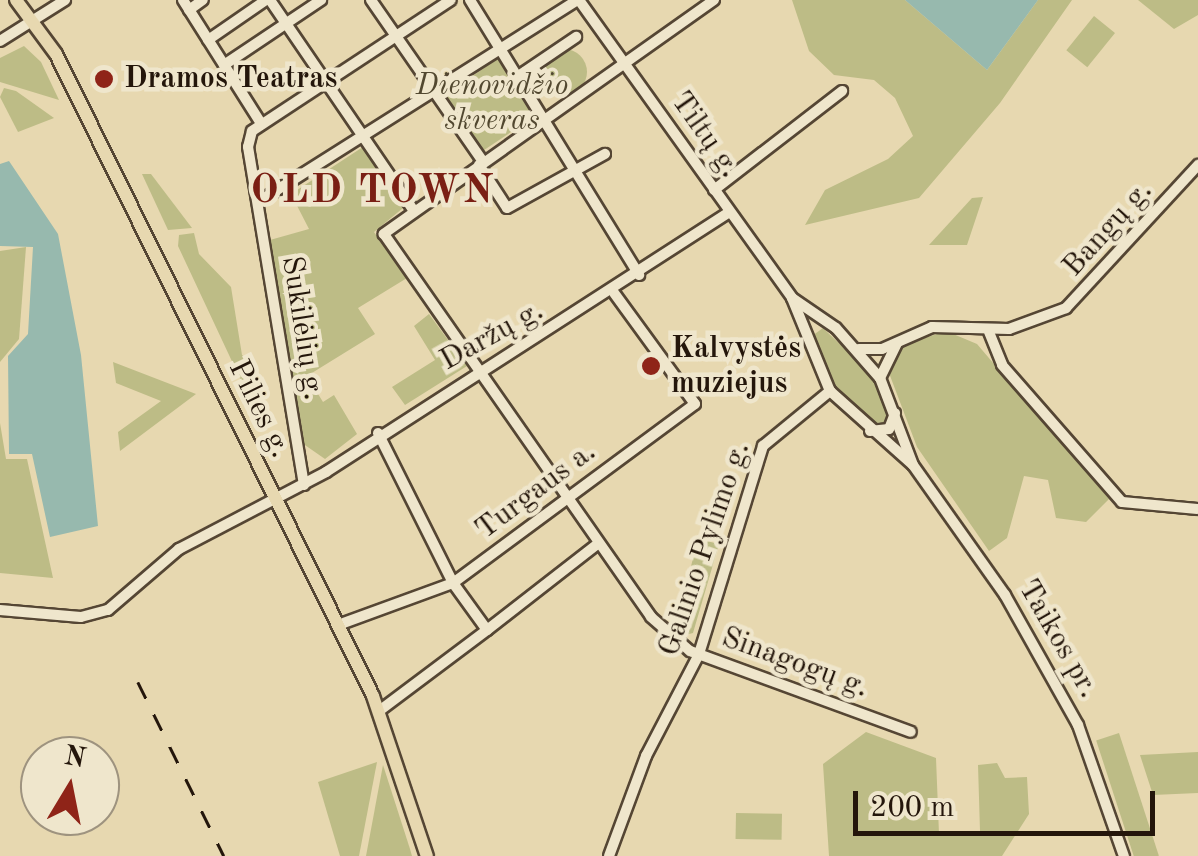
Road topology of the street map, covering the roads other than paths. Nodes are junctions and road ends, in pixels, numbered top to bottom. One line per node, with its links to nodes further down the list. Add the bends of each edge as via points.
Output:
1 (16, 0): 12 (main road, Pilies g.)
2 (65, 0): 12 (street)
3 (203, 0): 11 (street)
4 (268, 0): 13 (street); 16 (street)
5 (320, 0): 13 (street)
6 (371, 0): 14 (street)
7 (451, 0): 14 (street)
8 (470, 0): 18 (street)
9 (578, 0): 18 (street); 19 (street, Tiltų g.)
10 (714, 0): 19 (street)
11 (186, 5): 16 (street)
12 (33, 21): 17 (street); 52 (main road, Pilies g.)
13 (286, 23): 20 (street); 22 (street)
14 (395, 35): 22 (street); 24 (street)
15 (576, 37): 21 (street)
16 (208, 40): 20 (street)
17 (0, 41)
18 (503, 49): 21 (street); 24 (street)
19 (624, 64): 25 (street); 32 (street, Tiltų g.)
20 (224, 65): 26 (street)
21 (520, 74): 25 (street)
22 (325, 80): 26 (street); 27 (street)
23 (842, 90): 32 (street)
24 (435, 93): 27 (street); 29 (street)
25 (546, 119): 29 (street); 31 (street)
26 (259, 120): 33 (street, Sukilėlių g., via 247,130)
27 (367, 138): 33 (street); 34 (street)
28 (605, 154): 31 (street)
29 (481, 164): 31 (street, via 507,208); 34 (street)
30 (1198, 166): 40 (street, Bangų g., via 1079,299 1049,317)
31 (577, 170): 36 (street)
32 (714, 190): 35 (street, Tiltų g.)
33 (258, 202): 51 (street, Sukilėlių g.)
34 (414, 211): 44 (street, Sinagogų g., via 384,234)
35 (730, 212): 36 (street, Daržų g.); 38 (street, Tiltų g.)
36 (639, 275): 37 (street, Daržų g.)
37 (614, 293): 44 (street, Daržų g.); 53 (street, Turgaus a., via 695,404)
38 (792, 298): 39 (street, Tiltų g.); 42 (street, Tiltų g.)
39 (836, 328): 42 (street, via 815,326); 43 (street, Tiltų g.)
40 (989, 332): 41 (street, Bangų g., via 932,327); 54 (street, via 991,350 1122,502)
41 (900, 340): 43 (street, Bangų g.); 45 (street)
42 (806, 342): 46 (street, Tiltų g.)
43 (859, 349): 45 (street, Tiltų g.)
44 (480, 370): 49 (street, Daržų g.); 53 (street, Sinagogų g.)
45 (880, 378): 47 (street, Taikos pr.)
46 (830, 391): 48 (street, Taikos pr.); 60 (street, Galinio Pylimo g., via 763,446)
47 (896, 412): 48 (street, via 889,429); 50 (street, Taikos pr.)
48 (870, 431): 50 (street, Taikos pr.)
49 (378, 433): 51 (street, Daržų g.); 56 (street)
50 (913, 465): 65 (street, Taikos pr., via 1058,686)
51 (304, 485): 52 (street, Daržų g.)
52 (276, 501): 57 (street, Daržų g., via 179,548 108,610 81,617); 58 (main road, Pilies g.)
53 (564, 502): 55 (street, Sinagogų g.); 56 (street, Turgaus a.)
54 (1198, 509)
55 (595, 546): 59 (street); 60 (street, Sinagogų g., via 651,616)
56 (453, 583): 58 (street, Turgaus a.); 59 (street)
57 (0, 610)
58 (338, 625): 61 (main road, Pilies g.)
59 (486, 630): 61 (street)
60 (698, 654): 62 (street, Sinagogų g.); 64 (street, Galinio Pylimo g., via 646,756)
61 (379, 711): 63 (main road, Pilies g.)
62 (911, 732)
63 (427, 856)
64 (609, 856)
65 (1124, 856)

